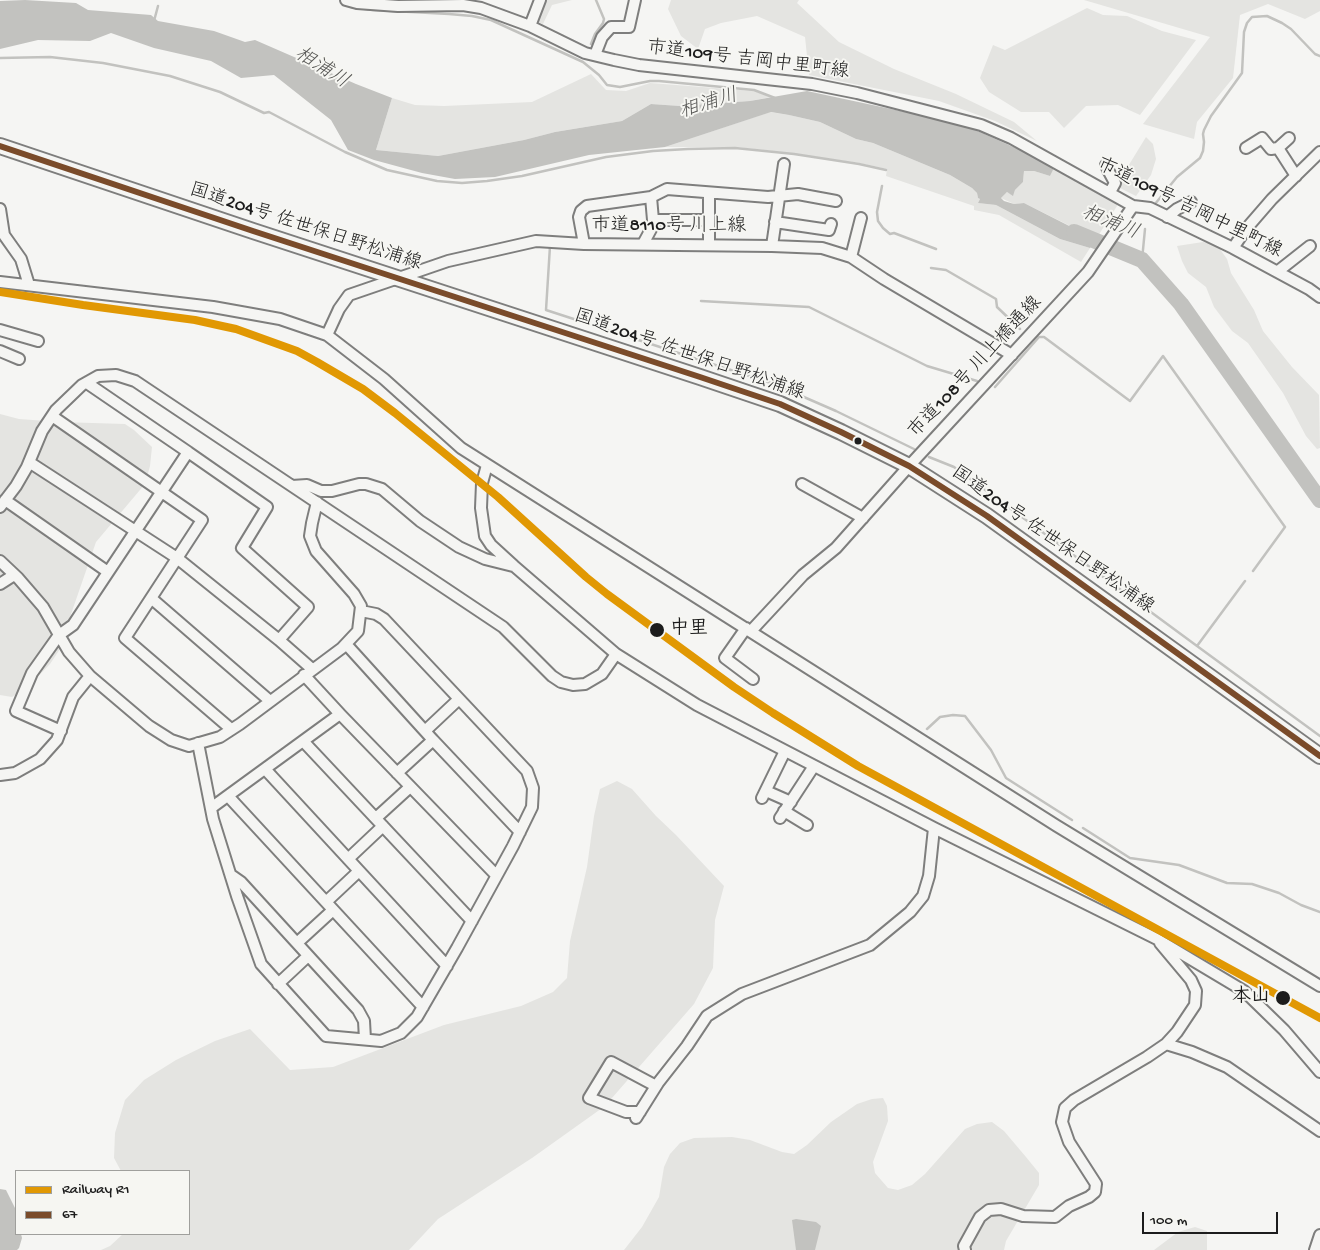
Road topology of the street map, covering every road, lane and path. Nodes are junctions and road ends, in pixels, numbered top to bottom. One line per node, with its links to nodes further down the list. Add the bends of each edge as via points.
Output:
1 (346, 0): 4 (street, 市道109号 吉岡中里町線)
2 (540, 0): 6 (street)
3 (635, 0): 7 (street, via 629,27 611,27 602,37)
4 (377, 2): 5 (street, 市道109号 吉岡中里町線)
5 (398, 3): 6 (street, 市道109号 吉岡中里町線, via 481,8)
6 (530, 26): 7 (street, 市道109号 吉岡中里町線)
7 (595, 55): 16 (street, 市道109号 吉岡中里町線, via 639,65 812,84 981,125)
8 (1289, 138): 11 (street)
9 (0, 148): 40 (highway, 国道204号 佐世保日野松浦線)
10 (1246, 148): 11 (street, via 1262,138 1271,149)
11 (1278, 148): 15 (street)
12 (1320, 152): 15 (street)
13 (784, 164): 18 (street)
14 (1106, 165): 16 (street, via 1115,183)
15 (1296, 176): 37 (street, via 1272,199)
16 (1110, 192): 22 (street, 市道109号 吉岡中里町線)
17 (709, 193): 18 (street); 19 (street, via 667,189); 27 (street)
18 (779, 195): 20 (street, via 798,194); 28 (street)
19 (651, 197): 26 (street, via 653,220); 31 (street, via 587,206 579,217)
20 (836, 201)
21 (1191, 202): 24 (street)
22 (1133, 206): 24 (street, 市道109号 吉岡中里町線, via 1150,208); 48 (street, 市道108号 川上橋通線, via 1088,272)
23 (0, 209): 42 (street, via 4,235 21,259)
24 (1167, 217): 37 (street, 市道109号 吉岡中里町線)
25 (861, 218): 38 (street)
26 (656, 220): 27 (street); 32 (street)
27 (709, 220): 33 (street)
28 (775, 222): 30 (street); 34 (street)
29 (831, 224): 30 (street, via 829,230)
30 (818, 228): 36 (street)
31 (584, 244): 32 (street, 市道8110号 川上線); 40 (street, 市道8110号 川上線, via 536,241 448,261)
32 (642, 244): 33 (street, 市道8110号 川上線)
33 (709, 244): 34 (street, 市道8110号 川上線)
34 (772, 246): 36 (street, 市道8110号 川上線)
35 (1310, 246): 39 (street)
36 (822, 248): 38 (street, 市道8110号 川上線)
37 (1233, 248): 39 (street, 市道109号 吉岡中里町線)
38 (851, 257): 48 (street, 市道8110号 川上線)
39 (1277, 272): 43 (street, 市道109号 吉岡中里町線)
40 (399, 278): 45 (street, 市道8110号 川上線, via 349,295); 55 (highway, 国道204号 佐世保日野松浦線, via 780,404)
41 (0, 282): 42 (street)
42 (29, 285): 45 (street, via 280,318)
43 (1320, 297)
44 (0, 330): 46 (street)
45 (327, 335): 54 (street, via 390,384 461,448)
46 (38, 341)
47 (0, 351): 49 (street)
48 (1012, 356): 55 (street, 市道108号 川上橋通線)
49 (18, 359)
50 (87, 383): 51 (street); 52 (street); 57 (street, via 98,376 116,375 135,381)
51 (52, 416): 53 (street); 58 (street)
52 (188, 452): 58 (street); 73 (street, via 267,507 242,548 308,607)
53 (29, 462): 60 (street); 62 (street)
54 (487, 464): 65 (street, via 481,508 486,536); 71 (street)
55 (909, 466): 61 (street, 市道108号 川上橋通線); 89 (highway, 国道204号 佐世保日野松浦線, via 987,516)
56 (802, 484): 61 (street)
57 (292, 486): 59 (street); 65 (street, via 307,486 320,491 359,484 382,488 420,521 459,546 485,559)
58 (161, 492): 62 (street); 63 (street, via 202,520)
59 (317, 502): 70 (street, via 310,536 316,551 354,594); 75 (street, via 502,627 561,682 585,684 602,674)
60 (2, 504): 66 (street)
61 (863, 518): 71 (street, 市道108号 川上橋通線, via 836,548 803,575)
62 (136, 530): 63 (street); 66 (street)
63 (177, 558): 69 (street); 73 (street)
64 (0, 561): 67 (street)
65 (514, 566): 75 (street)
66 (108, 572): 72 (street, via 73,624)
67 (14, 575): 68 (street); 72 (street, via 43,606)
68 (0, 584)
69 (151, 598): 80 (street); 82 (street, via 125,638)
70 (361, 611): 74 (street, via 358,631); 79 (street, via 384,619)
71 (748, 630): 78 (street, 市道108号 川上橋通線, via 724,658); 113 (street, via 1063,830)
72 (59, 635): 77 (street); 83 (street, via 32,673 16,711)
73 (279, 640): 76 (street)
74 (346, 644): 76 (street); 84 (street)
75 (616, 654): 88 (street, via 697,705)
76 (308, 672): 80 (street); 81 (street)
77 (90, 676): 83 (street, via 73,697); 87 (street, via 171,740 189,746)
78 (753, 679)
79 (459, 699): 84 (street); 101 (street, via 527,771 533,788 532,807)
80 (270, 701): 82 (street)
81 (340, 714): 86 (street); 92 (street)
82 (231, 729): 87 (street)
83 (61, 731): 93 (street, via 40,758 15,773)
84 (425, 731): 85 (street)
85 (433, 740): 92 (street); 101 (street)
86 (303, 741): 91 (street); 98 (street)
87 (198, 744): 97 (street)
88 (785, 751): 90 (street); 96 (street, via 764,794)
89 (1320, 756)
90 (814, 766): 96 (street); 100 (street)
91 (265, 769): 95 (street); 102 (street)
92 (397, 773): 94 (street)
93 (0, 775)
94 (410, 787): 98 (street); 105 (street)
95 (228, 796): 97 (street); 106 (street)
96 (791, 802): 99 (street, via 782,814)
97 (211, 808): 104 (street)
98 (379, 822): 102 (street); 107 (street)
99 (806, 825)
100 (934, 828): 108 (street); 118 (street, via 929,876 923,896 910,912 870,944 742,994 719,1007 707,1016)
101 (520, 832): 105 (street)
102 (348, 858): 103 (street)
103 (359, 871): 106 (street); 111 (street)
104 (230, 875): 109 (street, via 241,882); 112 (street, via 260,964)
105 (496, 876): 107 (street)
106 (330, 906): 109 (street); 114 (street)
107 (472, 921): 111 (street)
108 (1157, 939): 116 (street, via 1192,980 1196,991 1195,1005); 117 (street, via 1244,991)
109 (297, 943): 110 (street)
110 (308, 956): 112 (street); 115 (street, via 358,1010 364,1021)
111 (447, 966): 114 (street)
112 (278, 984): 115 (street, via 326,1036)
113 (1320, 986)
114 (423, 1007): 115 (street, via 402,1033 381,1041)
115 (365, 1039)
116 (1166, 1044): 119 (street, via 1227,1067); 121 (street, via 1065,1108 1062,1122 1069,1142 1096,1184 1095,1192 1055,1218 1023,1216 1001,1208 988,1210 980,1217 964,1246)
117 (1320, 1072)
118 (656, 1086): 118 (street, via 638,1115 588,1098 611,1062)
119 (1320, 1130)
120 (1320, 1235): 122 (street)
121 (965, 1250)
122 (1314, 1250)

